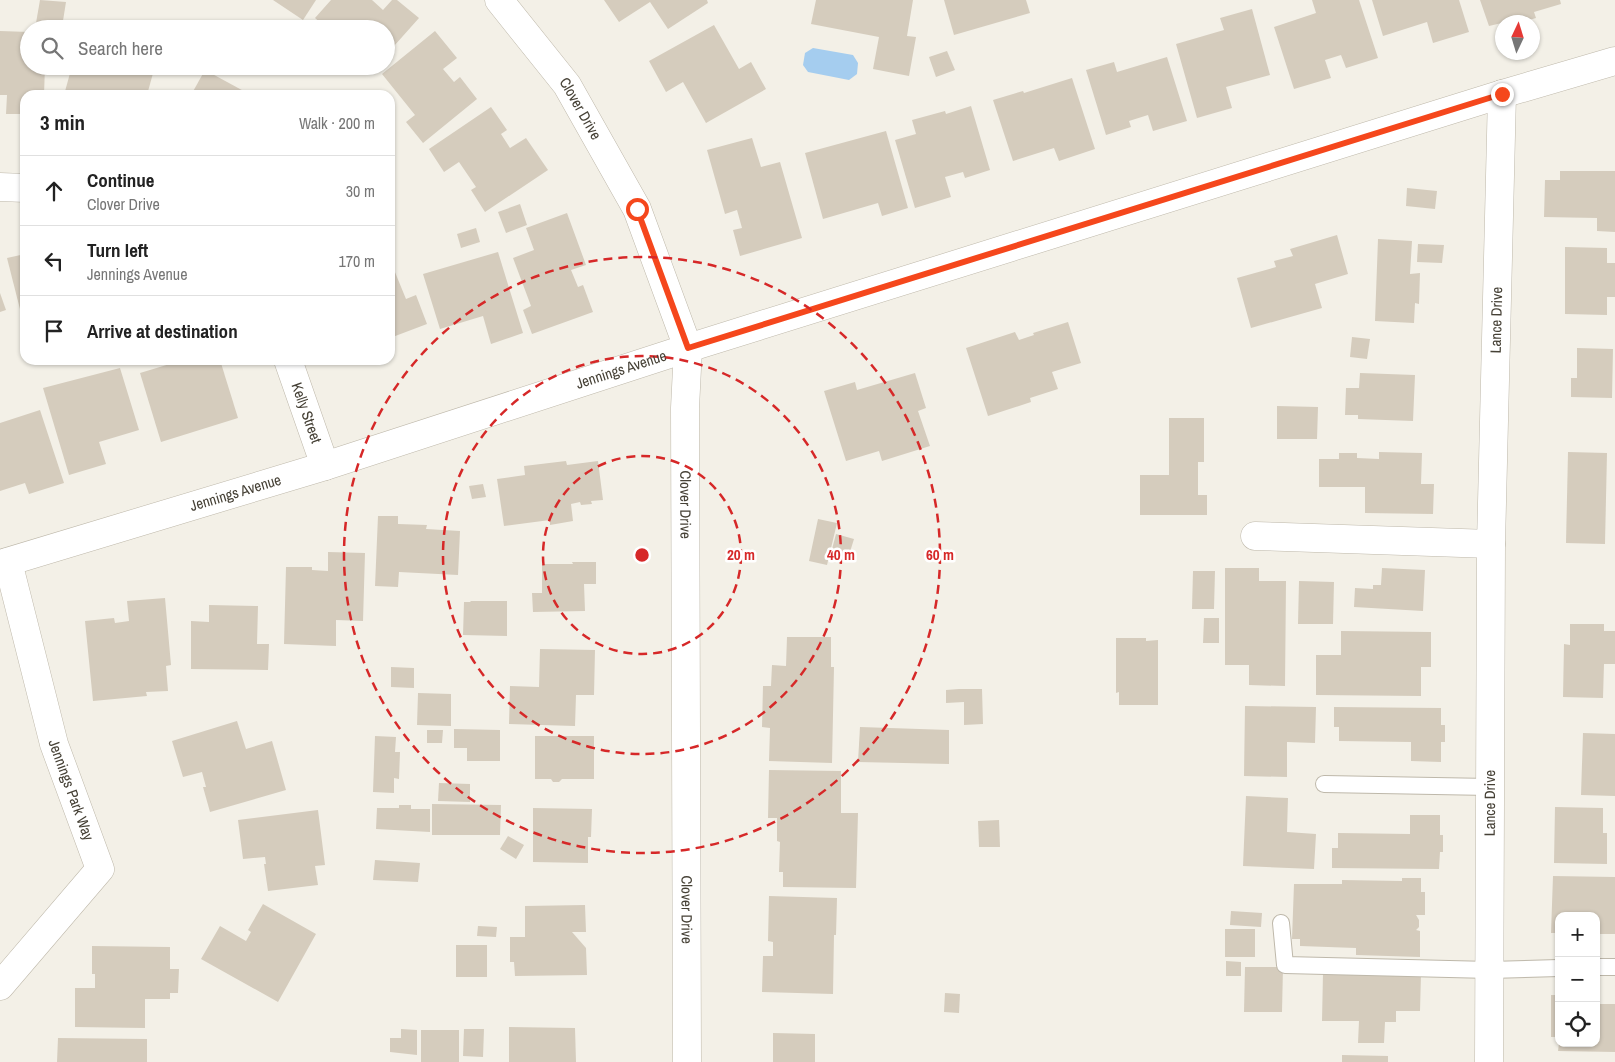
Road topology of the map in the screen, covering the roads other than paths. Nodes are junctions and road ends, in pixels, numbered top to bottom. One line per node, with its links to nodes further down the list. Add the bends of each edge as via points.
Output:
1 (499, 0): 6 (street, Clover Drive, via 567,85 637,209)
2 (1615, 62): 3 (street, Jennings Avenue)
3 (1502, 94): 6 (street, Jennings Avenue); 10 (street, Lance Drive)
4 (0, 187): 5 (street)
5 (20, 188)
6 (688, 348): 8 (street, Jennings Avenue); 20 (street, Clover Drive, via 685,408)
7 (290, 365): 8 (street, Kelly Street)
8 (325, 466): 11 (street, Jennings Avenue)
9 (1255, 536): 10 (street)
10 (1492, 544): 13 (street, Lance Drive)
11 (4, 563): 19 (street, Jennings Park Way, via 54,744 100,869)
12 (1324, 784): 13 (lane)
13 (1490, 787): 18 (street, Lance Drive)
14 (1281, 923): 18 (lane, via 1285,966)
15 (1600, 967): 16 (lane)
16 (1615, 967)
17 (1555, 968): 18 (lane)
18 (1490, 970): 21 (street, Lance Drive)
19 (0, 986)
20 (687, 1062)
21 (1489, 1062)

